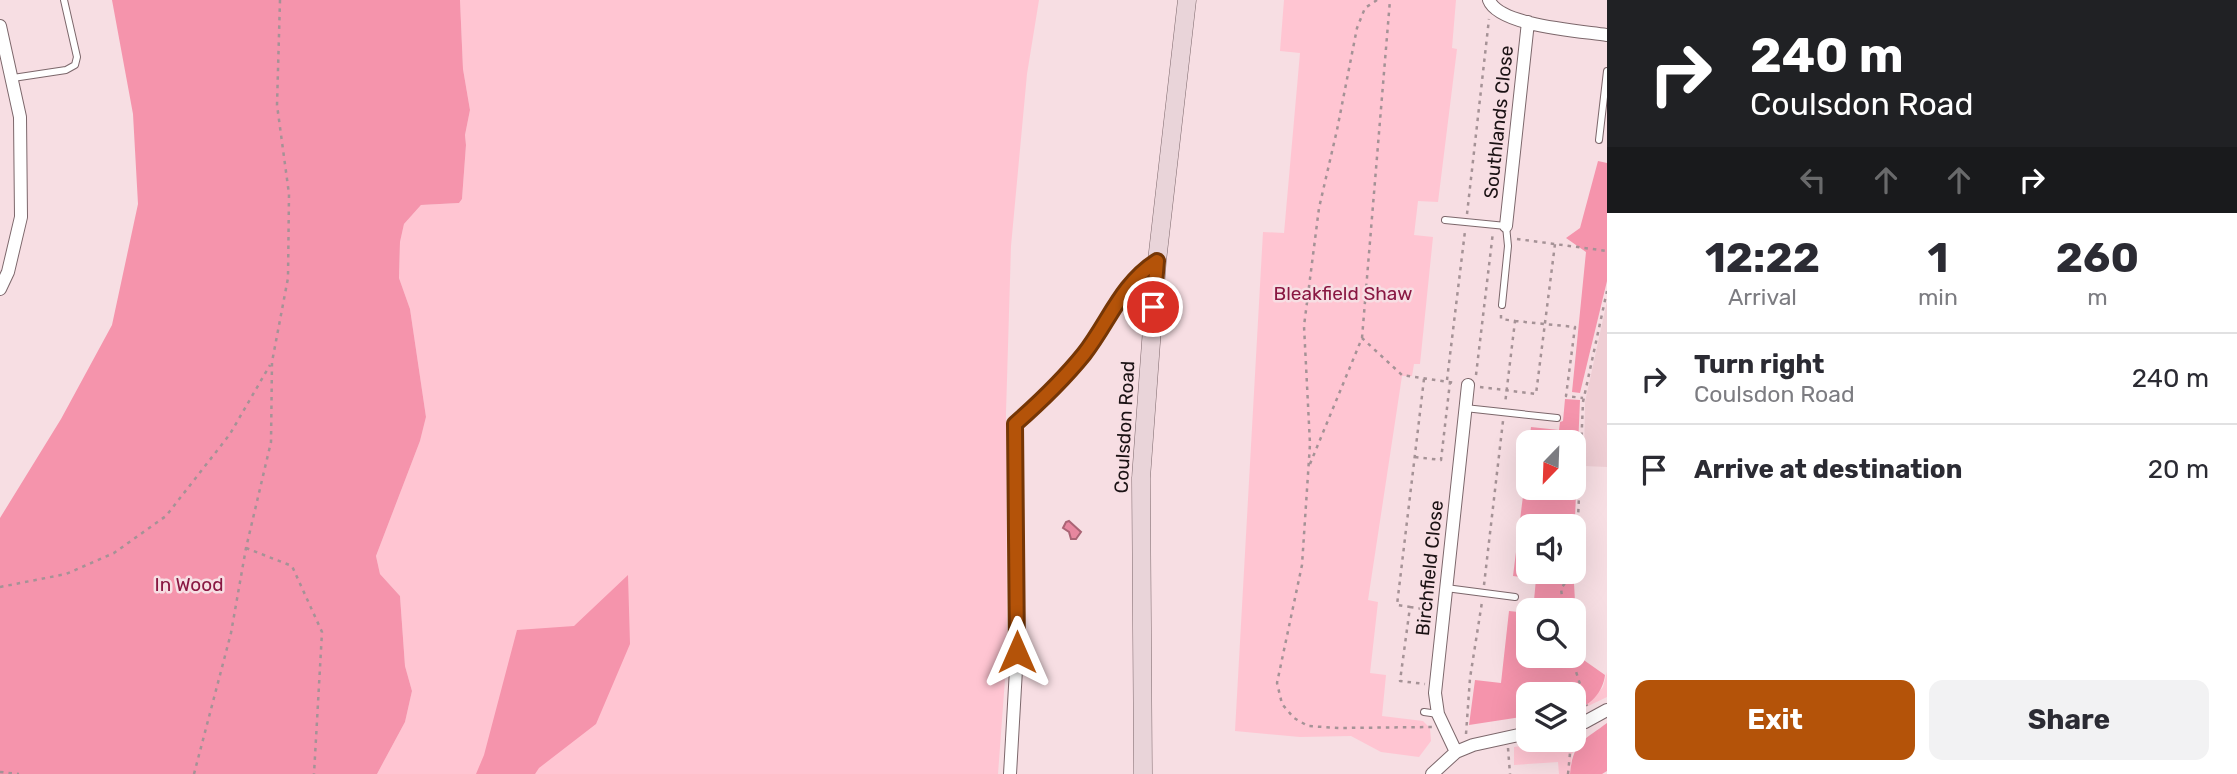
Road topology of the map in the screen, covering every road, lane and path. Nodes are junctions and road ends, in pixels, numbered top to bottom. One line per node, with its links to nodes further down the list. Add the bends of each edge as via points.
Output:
1 (64, 0): 11 (lane, via 75,65)
2 (280, 0): 25 (path, via 277,105 289,194 288,278)
3 (1187, 0): 18 (main road, Coulsdon Road)
4 (1377, 0): 35 (path, via 1365,8 1357,28 1319,208 1304,326)
5 (1390, 0): 24 (path)
6 (1490, 2): 7 (street, via 1507,16); 14 (path)
7 (1528, 22): 9 (street); 15 (street, Southlands Close)
8 (0, 26): 11 (street)
9 (1607, 35)
10 (1607, 71): 12 (lane)
11 (13, 78): 19 (street, via 20,117 21,218)
12 (1598, 139)
13 (1445, 220): 14 (lane)
14 (1466, 222): 15 (lane); 27 (path)
15 (1502, 229): 16 (path); 21 (lane); 29 (path, via 1475,386)
16 (1555, 244): 17 (path); 23 (path)
17 (1607, 251)
18 (1157, 261): 59 (street, via 1129,285 1085,353 1052,391 1015,424 1017,652); 60 (main road, Coulsdon Road, via 1141,478)
19 (0, 287)
20 (1607, 290): 30 (path)
21 (1502, 305): 22 (path, via 1501,319)
22 (1515, 321): 23 (path); 29 (path)
23 (1544, 324): 29 (path, via 1536,394); 30 (path, via 1575,327 1566,396)
24 (1362, 338): 26 (path, via 1402,375); 35 (path)
25 (272, 362): 37 (path, via 271,442); 38 (path, via 230,434 166,516 114,553 66,574)
26 (1424, 379): 27 (path); 34 (path)
27 (1448, 382): 28 (path); 34 (path, via 1441,460)
28 (1468, 385): 31 (street, Birchfield Close)
29 (1507, 391): 32 (path)
30 (1584, 398): 36 (path)
31 (1465, 408): 32 (lane); 39 (street, Birchfield Close)
32 (1504, 411): 33 (lane); 40 (path)
33 (1557, 418)
34 (1415, 457): 42 (path, via 1397,605)
35 (1308, 467): 49 (path, via 1303,565 1277,683 1282,704 1308,726)
36 (1578, 514)
37 (246, 548): 57 (path, via 231,633); 58 (path, via 292,566 322,632)
38 (0, 586)
39 (1446, 588): 40 (lane); 43 (street, Birchfield Close)
40 (1483, 592): 41 (lane); 52 (path)
41 (1515, 597)
42 (1409, 607): 43 (path); 44 (path, via 1400,681)
43 (1444, 611): 47 (street, Birchfield Close)
44 (1429, 684)
45 (1607, 710): 48 (street)
46 (1423, 712): 47 (lane)
47 (1437, 714): 52 (street, Birchfield Close)
48 (1586, 720)
49 (1430, 728)
50 (1516, 735): 51 (street)
51 (1508, 737): 52 (street); 61 (path)
52 (1461, 750): 54 (street)
53 (1571, 752): 62 (path)
54 (1438, 771)
55 (0, 772): 56 (path)
56 (19, 774)
57 (194, 774)
58 (314, 774)
59 (1010, 774)
60 (1143, 774)
61 (1510, 774)
62 (1568, 774)

